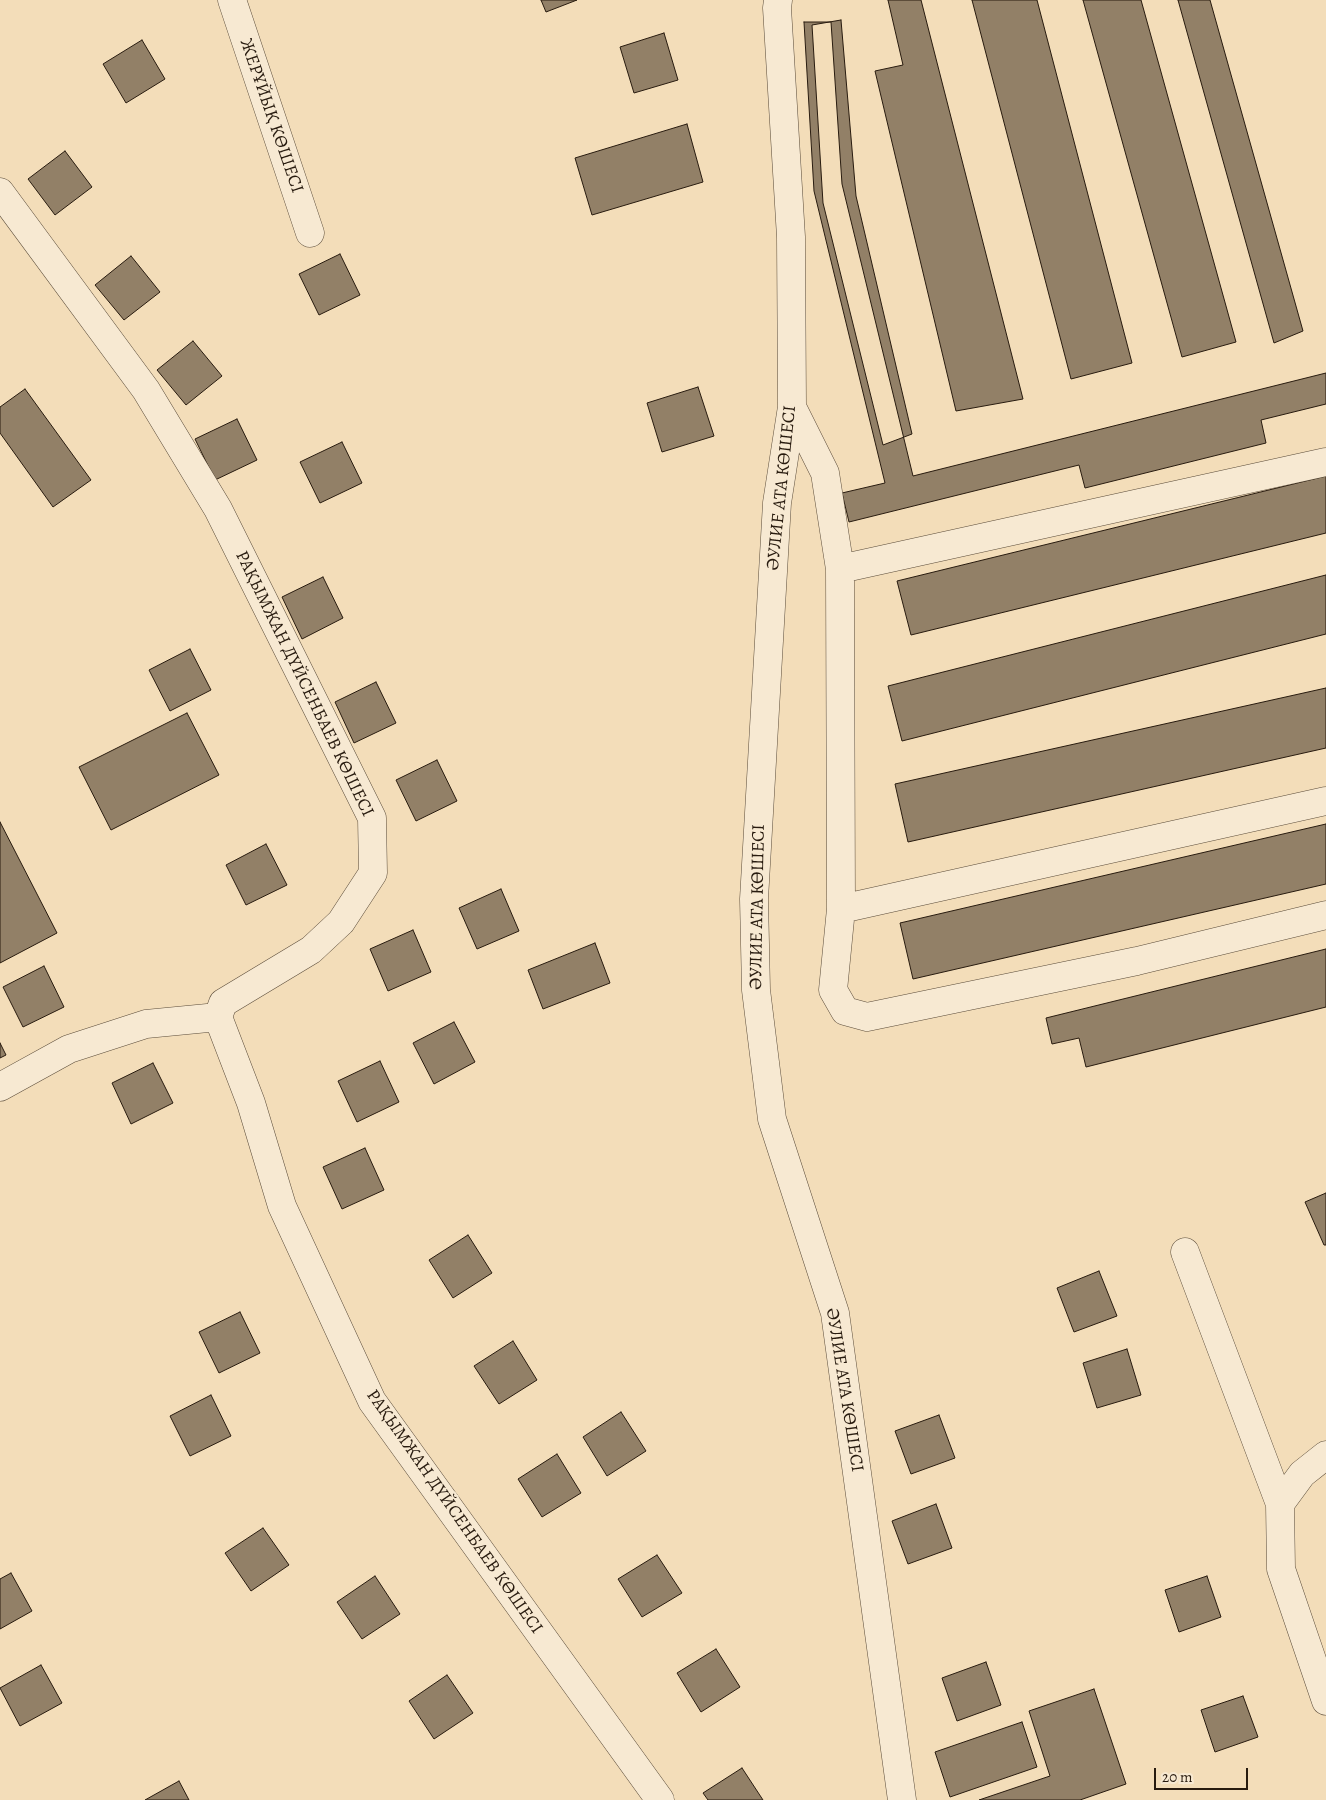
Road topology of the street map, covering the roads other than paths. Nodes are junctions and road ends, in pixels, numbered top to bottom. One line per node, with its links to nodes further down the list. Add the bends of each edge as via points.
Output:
1 (232, 0): 4 (street, ЖЕРҰЙЫҚ КӨШЕСІ)
2 (778, 0): 5 (street, ӘУЛИЕ АТА КӨШЕСІ, via 791,237)
3 (0, 192): 11 (street, РАҚЫМЖАН ДҮЙСЕНБАЕВ КӨШЕСІ, via 146,390 218,509 372,818 373,873 341,922 311,950 223,1003)
4 (310, 233)
5 (792, 407): 7 (street, via 825,474); 18 (street, ӘУЛИЕ АТА КӨШЕСІ, via 776,513 754,899 756,990 772,1119 835,1313)
6 (1326, 462): 7 (street)
7 (840, 569): 9 (street)
8 (1326, 801): 9 (street)
9 (841, 909): 10 (street, via 834,990 845,1011 866,1017 1137,961)
10 (1326, 915)
11 (218, 1017): 12 (street, via 146,1024 70,1049); 17 (street, РАҚЫМЖАН ДҮЙСЕНБАЕВ КӨШЕСІ, via 251,1103 282,1206 372,1401)
12 (0, 1087)
13 (1185, 1252): 15 (street)
14 (1326, 1455): 15 (street, via 1302,1474)
15 (1280, 1504): 16 (street, via 1281,1569)
16 (1326, 1701)
17 (660, 1800)
18 (902, 1800)

